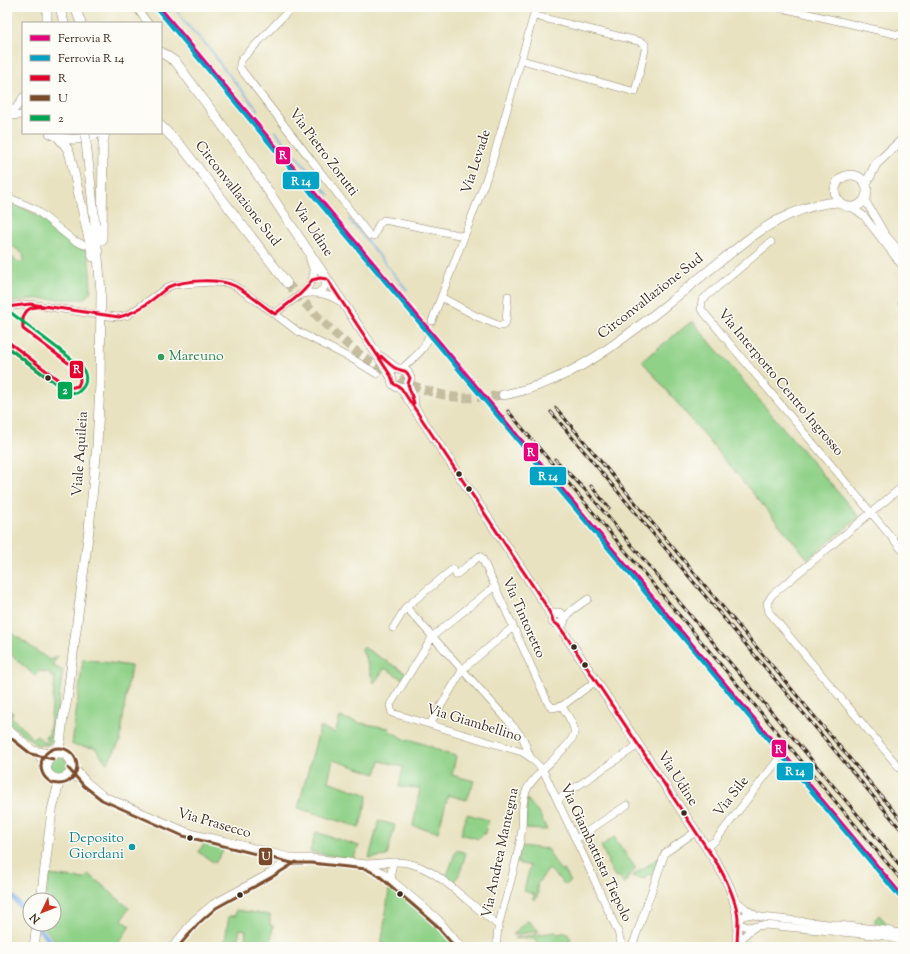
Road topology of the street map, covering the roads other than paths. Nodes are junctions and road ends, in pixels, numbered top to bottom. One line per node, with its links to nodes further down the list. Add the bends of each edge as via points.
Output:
1 (47, 7): 9 (main road)
2 (60, 7): 10 (main road)
3 (75, 7): 11 (main road)
4 (136, 7): 12 (street)
5 (292, 7): 34 (street, Via Pietro Zorutti, via 242,59 240,68 370,236 374,236 384,220)
6 (536, 7): 8 (street, Via Levade)
7 (778, 7): 13 (street)
8 (535, 16): 15 (street, Via Levade); 15 (street, via 645,44 635,92)
9 (48, 22)
10 (64, 22)
11 (81, 22)
12 (147, 22)
13 (903, 36)
14 (162, 53): 37 (main road, Via Udine, via 176,62 234,139)
15 (522, 60): 34 (street, Via Levade, via 491,166)
16 (22, 99): 17 (street)
17 (7, 115): 18 (street)
18 (22, 116)
19 (162, 127): 42 (main road, Circonvallazione Sud, via 186,151)
20 (85, 134): 43 (main road, Viale Aquileia, bridge)
21 (95, 134): 23 (main road, via 82,139 66,139)
22 (105, 134): 43 (main road)
23 (54, 135): 43 (main road, via 67,148 70,155)
24 (903, 139): 25 (main road)
25 (876, 164): 26 (main road); 27 (main road)
26 (857, 176): 27 (main road); 28 (main road, via 849,175 840,179)
27 (866, 184): 30 (main road)
28 (834, 190): 31 (main road); 32 (main road)
29 (7, 197): 36 (street, via 35,209)
30 (865, 200): 33 (main road); 38 (street, via 884,234)
31 (839, 202): 32 (main road); 33 (main road, via 845,207)
32 (809, 208): 58 (main road, Circonvallazione Sud, via 756,233 626,337 588,362 547,382)
33 (852, 208): 39 (street, via 864,216)
34 (464, 236): 47 (street, Via Levade)
35 (771, 242): 60 (street, Via Interporto Centro Ingrosso, via 702,300 701,308)
36 (84, 245)
37 (306, 247): 40 (main road, Via Udine); 41 (street, via 314,272)
38 (903, 256)
39 (903, 266)
40 (327, 279): 41 (street); 44 (street, via 324,288); 48 (main road, Via Udine)
41 (312, 280): 45 (street)
42 (287, 282)
43 (101, 291): 71 (main road, Viale Aquileia, via 97,446)
44 (319, 292): 45 (street); 48 (street)
45 (302, 294): 51 (street, via 289,301)
46 (508, 296): 47 (street, via 504,326 476,316)
47 (440, 297): 53 (street, Via Levade)
48 (344, 304): 55 (main road, Via Udine, via 375,352)
49 (7, 307): 50 (street, via 27,304)
50 (93, 314)
51 (275, 314): 52 (street, via 235,286 211,282 173,285 128,315); 56 (street, via 297,331)
52 (108, 316)
53 (432, 322)
54 (429, 335): 55 (street, via 422,351)
55 (399, 371): 57 (main road, via 410,378); 57 (main road, Via Udine, via 394,384 397,387)
56 (377, 374)
57 (404, 386): 65 (main road, Via Udine, via 418,413 545,604)
58 (503, 395)
59 (903, 486): 60 (street)
60 (871, 513): 61 (street, Via Interporto Centro Ingrosso); 83 (street, via 772,595 767,603 769,612)
61 (903, 551)
62 (495, 586): 64 (street, Via Tintoretto, via 480,556); 67 (street, Via Tintoretto); 68 (street)
63 (588, 598): 65 (street)
64 (406, 607): 66 (street); 68 (street)
65 (559, 619): 70 (main road, Via Udine, via 566,636)
66 (393, 628)
67 (513, 628): 69 (street); 72 (street, Via Tintoretto, via 548,703 552,708)
68 (433, 636): 69 (street); 73 (street, Via Giambellino, via 390,705 392,713)
69 (463, 670): 73 (street); 78 (street, via 523,738)
70 (596, 682): 72 (street); 75 (main road, Via Udine)
71 (67, 700): 77 (main road, Viale Aquileia, via 60,743); 79 (main road, Viale Aquileia, via 66,739)
72 (562, 706): 82 (street, Via Andrea Mantegna, via 573,726 574,734)
73 (430, 724): 78 (street, Via Giambellino, via 522,752)
74 (7, 728): 76 (street)
75 (638, 745): 86 (street); 89 (main road, Via Udine)
76 (33, 750): 77 (street); 81 (street)
77 (54, 754): 79 (main road, via 62,753); 81 (main road, Viale Aquileia, via 50,756)
78 (530, 757): 82 (street, Via Giambellino)
79 (71, 761): 84 (main road, via 70,773); 85 (street, Via Prasecco)
80 (777, 761): 91 (street, Via Sile, via 715,841)
81 (47, 768): 84 (main road, via 55,778); 88 (main road, via 52,787)
82 (543, 770): 86 (street, Via Giambattista Tiepolo); 101 (street, Via Andrea Mantegna, via 526,790 520,842)
83 (903, 772)
84 (62, 778): 85 (street, Via Prasecco, via 76,778); 88 (main road)
85 (87, 782): 92 (street, Via Prasecco, via 104,796 185,831)
86 (557, 800): 90 (street, Via Giambattista Tiepolo)
87 (627, 805): 90 (street)
88 (52, 810): 96 (main road)
89 (695, 832): 91 (main road, Via Udine); 112 (street, via 665,853)
90 (576, 839): 111 (street, Via Giambattista Tiepolo, via 608,909)
91 (706, 847): 97 (main road, Via Udine, via 726,879)
92 (293, 858): 94 (street, Via Prasecco); 108 (street, via 213,904 194,920)
93 (393, 862): 94 (street, Via Prasecco); 95 (street); 101 (street, Via Prasecco, via 402,861 442,879)
94 (367, 864): 95 (street, Via Prasecco)
95 (392, 880): 109 (street, Via Prasecco, via 438,918)
96 (42, 892)
97 (733, 897): 98 (street); 99 (main road, Via Udine)
98 (757, 916): 99 (street, via 746,915); 102 (street)
99 (738, 922): 100 (street, via 744,926); 107 (main road, Via Udine)
100 (759, 925): 102 (street); 107 (street, via 748,932)
101 (498, 926): 110 (street, Via Andrea Mantegna)
102 (861, 931): 104 (street, via 886,930); 105 (street)
103 (37, 932): 106 (main road)
104 (903, 934)
105 (903, 941)
106 (35, 943)
107 (737, 946)
108 (172, 947)
109 (462, 947)
110 (497, 947)
111 (622, 947)
112 (632, 947)

